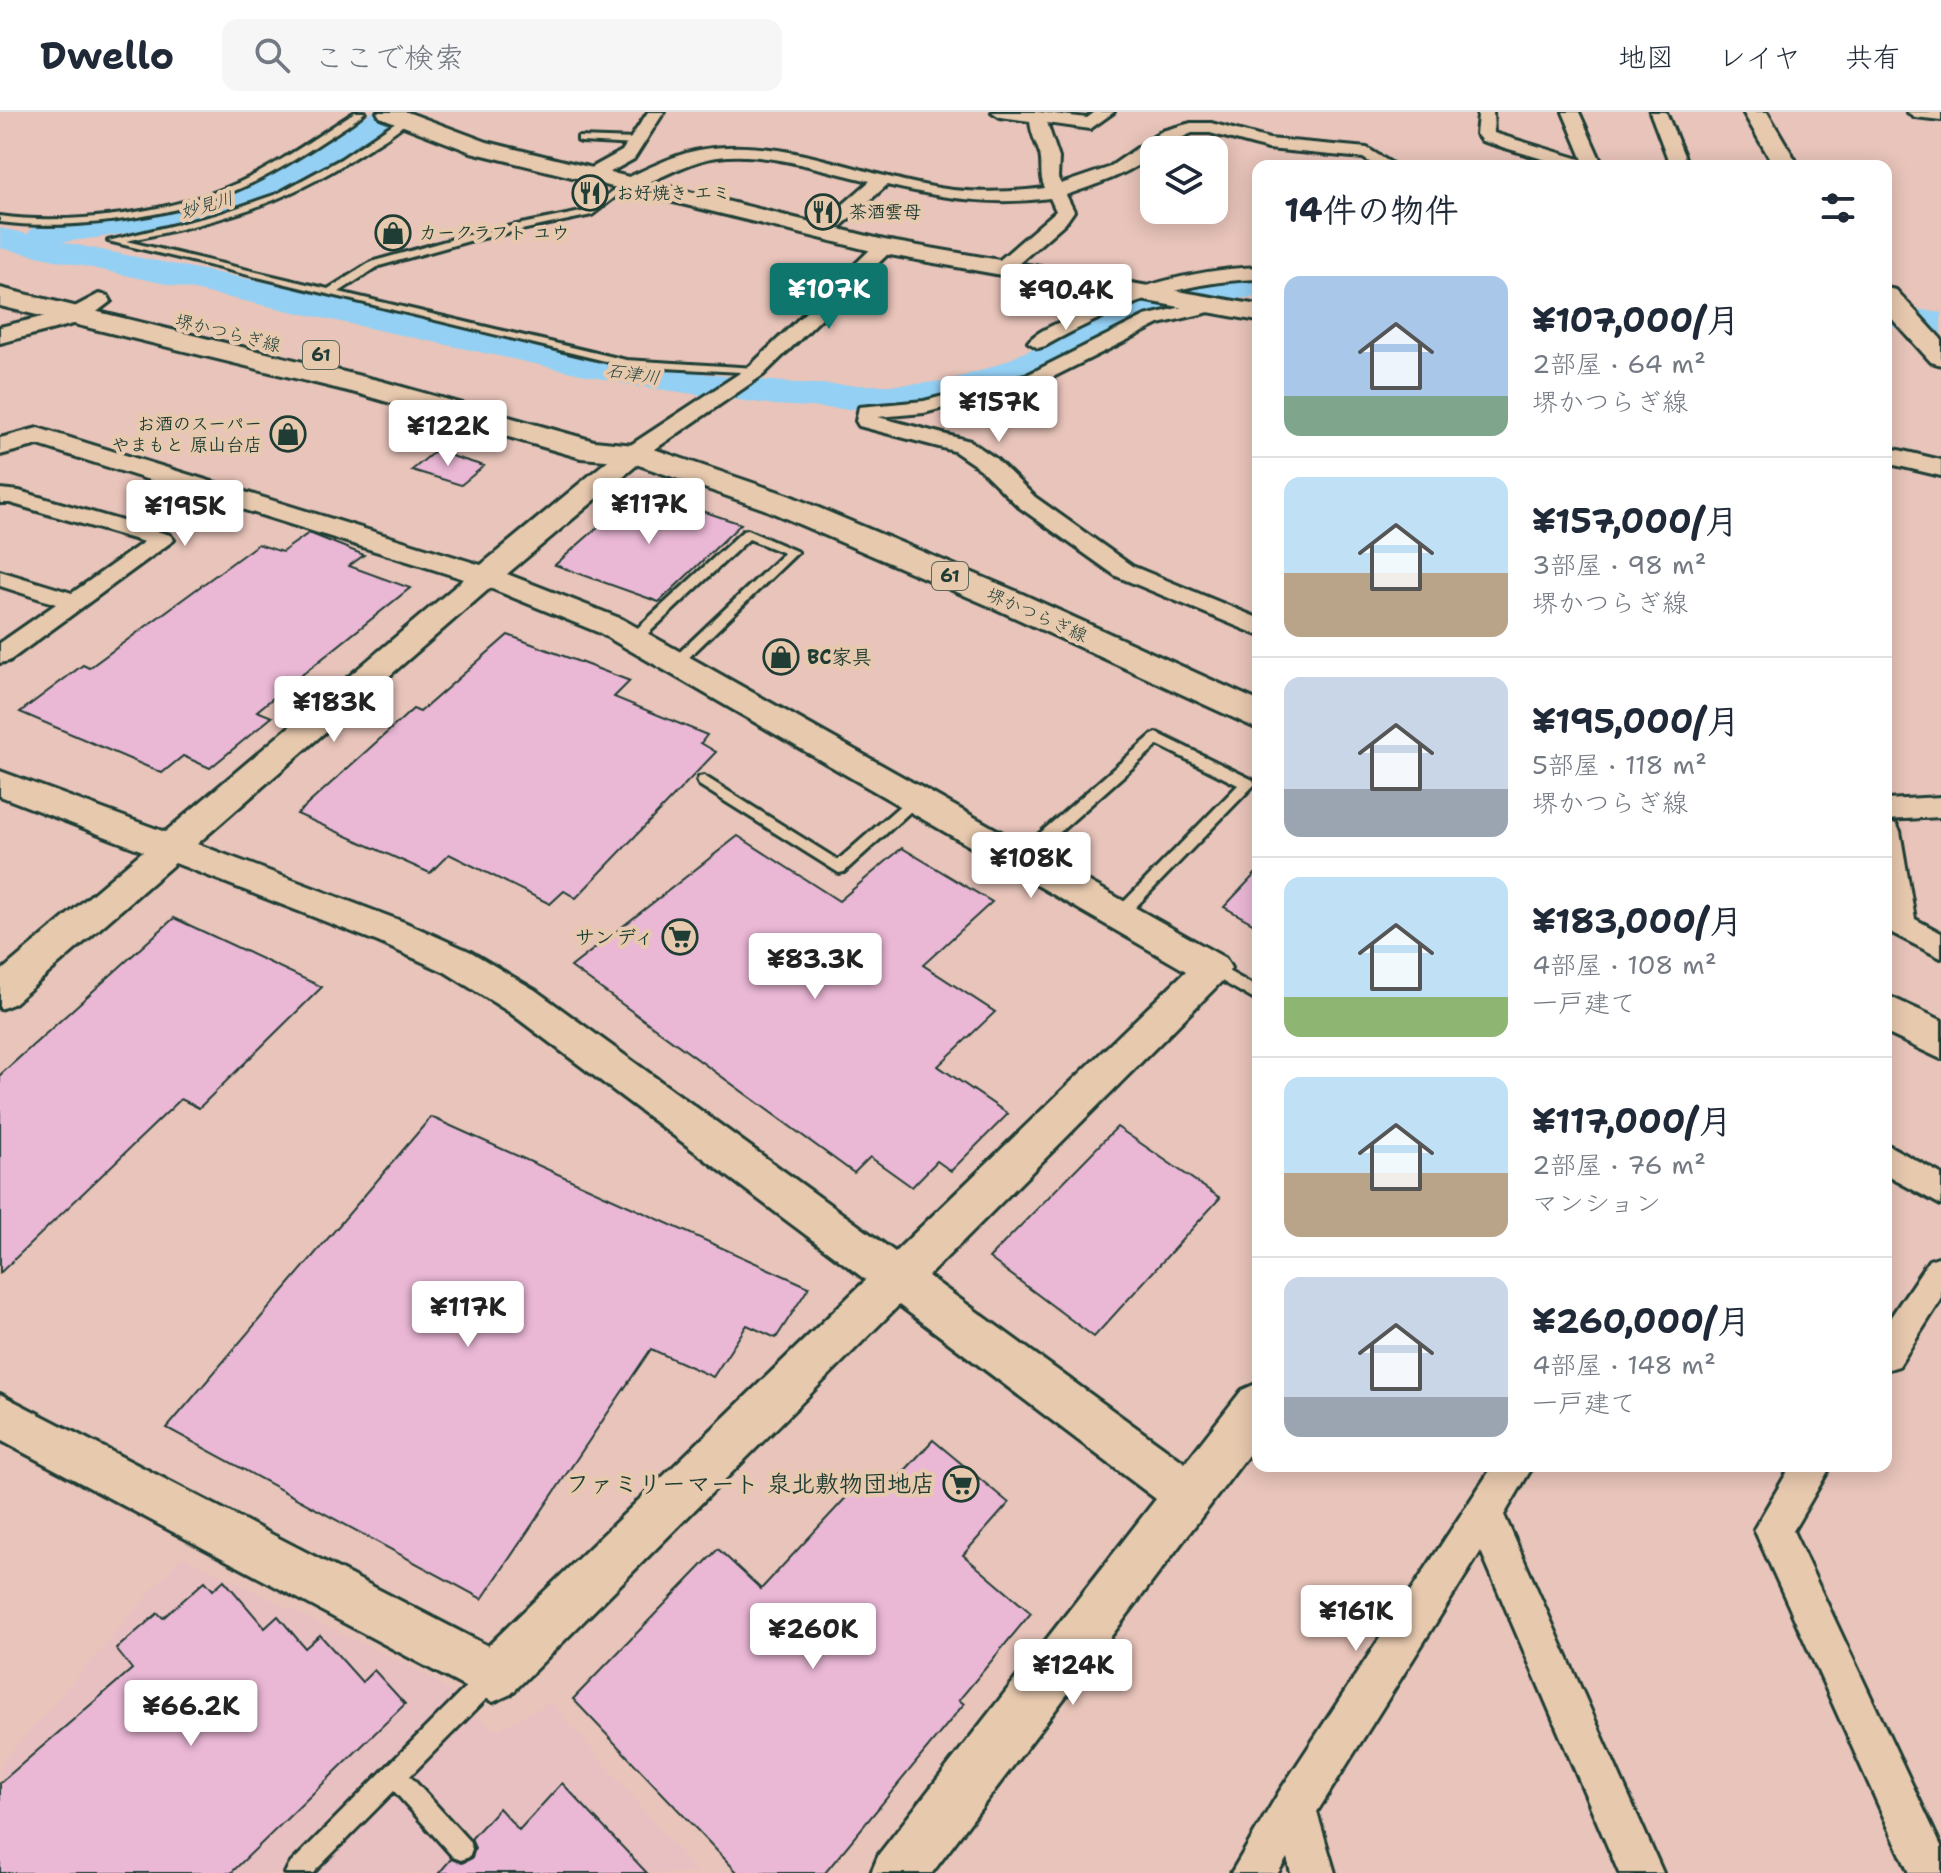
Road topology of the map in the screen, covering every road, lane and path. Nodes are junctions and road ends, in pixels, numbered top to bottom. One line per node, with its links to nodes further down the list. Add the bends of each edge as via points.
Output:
1 (361, 112): 24 (lane, via 275,167 223,192 138,213 71,221)
2 (656, 112): 14 (street)
3 (1000, 112): 12 (street)
4 (1106, 112): 12 (street, via 1090,124)
5 (1484, 112): 16 (street, via 1488,137)
6 (1571, 112): 17 (street)
7 (1658, 112): 18 (street)
8 (1755, 112): 19 (main road)
9 (1915, 112): 11 (street)
10 (403, 115): 20 (street, via 459,141); 30 (lane, via 338,167 277,198 113,241)
11 (1941, 115)
12 (1038, 117): 23 (street)
13 (581, 139): 14 (lane)
14 (636, 142): 20 (street, via 628,155)
15 (1378, 160): 23 (street, via 1367,153 1268,144 1211,128 1191,128 1168,135 1114,172)
16 (1565, 160)
17 (1591, 160)
18 (1677, 160)
19 (1782, 160)
20 (590, 176): 22 (street)
21 (883, 179): 22 (street, via 744,152 700,155); 23 (street, via 952,195 995,198); 25 (street)
22 (625, 185): 25 (street); 30 (lane, via 589,213 375,264)
23 (1056, 192): 27 (street, via 1065,211 1061,219)
24 (0, 219)
25 (823, 232): 26 (street)
26 (884, 247): 27 (street); 40 (street)
27 (1002, 268): 31 (street)
28 (1252, 273): 31 (street, via 1199,276)
29 (0, 279): 35 (main road, 堺かつらぎ線 / 61)
30 (331, 292): 40 (lane, via 626,363)
31 (1137, 293): 34 (street); 39 (street, via 1038,342)
32 (0, 297): 35 (main road, 堺かつらぎ線 / 61)
33 (1892, 303): 38 (main road)
34 (1209, 305): 36 (street); 39 (street, via 1152,320)
35 (87, 308): 37 (street); 42 (main road, 堺かつらぎ線 / 61, via 592,451)
36 (1252, 312)
37 (0, 335)
38 (1932, 347)
39 (1073, 362): 49 (street, via 995,390 924,407 867,412 867,421 962,446 1027,502 1124,571)
40 (750, 374): 42 (street)
41 (0, 447): 46 (street, via 38,436)
42 (634, 453): 46 (street); 53 (main road, 堺かつらぎ線 / 61, via 805,514)
43 (1892, 456): 44 (street)
44 (1941, 468)
45 (0, 496): 48 (street, via 162,540)
46 (486, 576): 50 (street); 59 (street)
47 (0, 578): 48 (street)
48 (73, 601): 51 (street)
49 (1252, 624)
50 (634, 639): 52 (street); 52 (lane, via 747,534 792,552)
51 (0, 655)
52 (675, 663): 56 (street)
53 (1252, 713)
54 (704, 781): 56 (lane, via 839,868)
55 (0, 783): 59 (street)
56 (916, 800): 60 (street)
57 (1941, 807): 58 (street)
58 (1892, 810)
59 (172, 846): 66 (street); 72 (street, via 458,962 522,1001)
60 (1020, 859): 62 (street); 62 (lane, via 1157,738 1248,784)
61 (1892, 866): 63 (street, via 1902,925)
62 (1119, 915): 64 (street)
63 (1941, 947)
64 (1212, 968): 65 (lane); 72 (street)
65 (1252, 992)
66 (0, 994)
67 (1892, 1015): 68 (main road)
68 (1941, 1041)
69 (1892, 1162): 70 (street)
70 (1941, 1191)
71 (1941, 1271): 73 (street)
72 (895, 1279): 78 (street); 80 (street)
73 (1892, 1345)
74 (1252, 1413): 78 (street)
75 (0, 1416): 80 (street)
76 (1510, 1472): 79 (street)
77 (1808, 1472): 89 (street, via 1773,1529)
78 (1190, 1495): 85 (street)
79 (1484, 1513): 82 (street); 88 (street)
80 (493, 1676): 81 (lane)
81 (394, 1775): 83 (lane); 84 (lane)
82 (1294, 1807): 86 (street); 87 (street)
83 (461, 1849)
84 (297, 1873)
85 (898, 1873)
86 (1253, 1873)
87 (1313, 1873)
88 (1641, 1873)
89 (1931, 1873)

